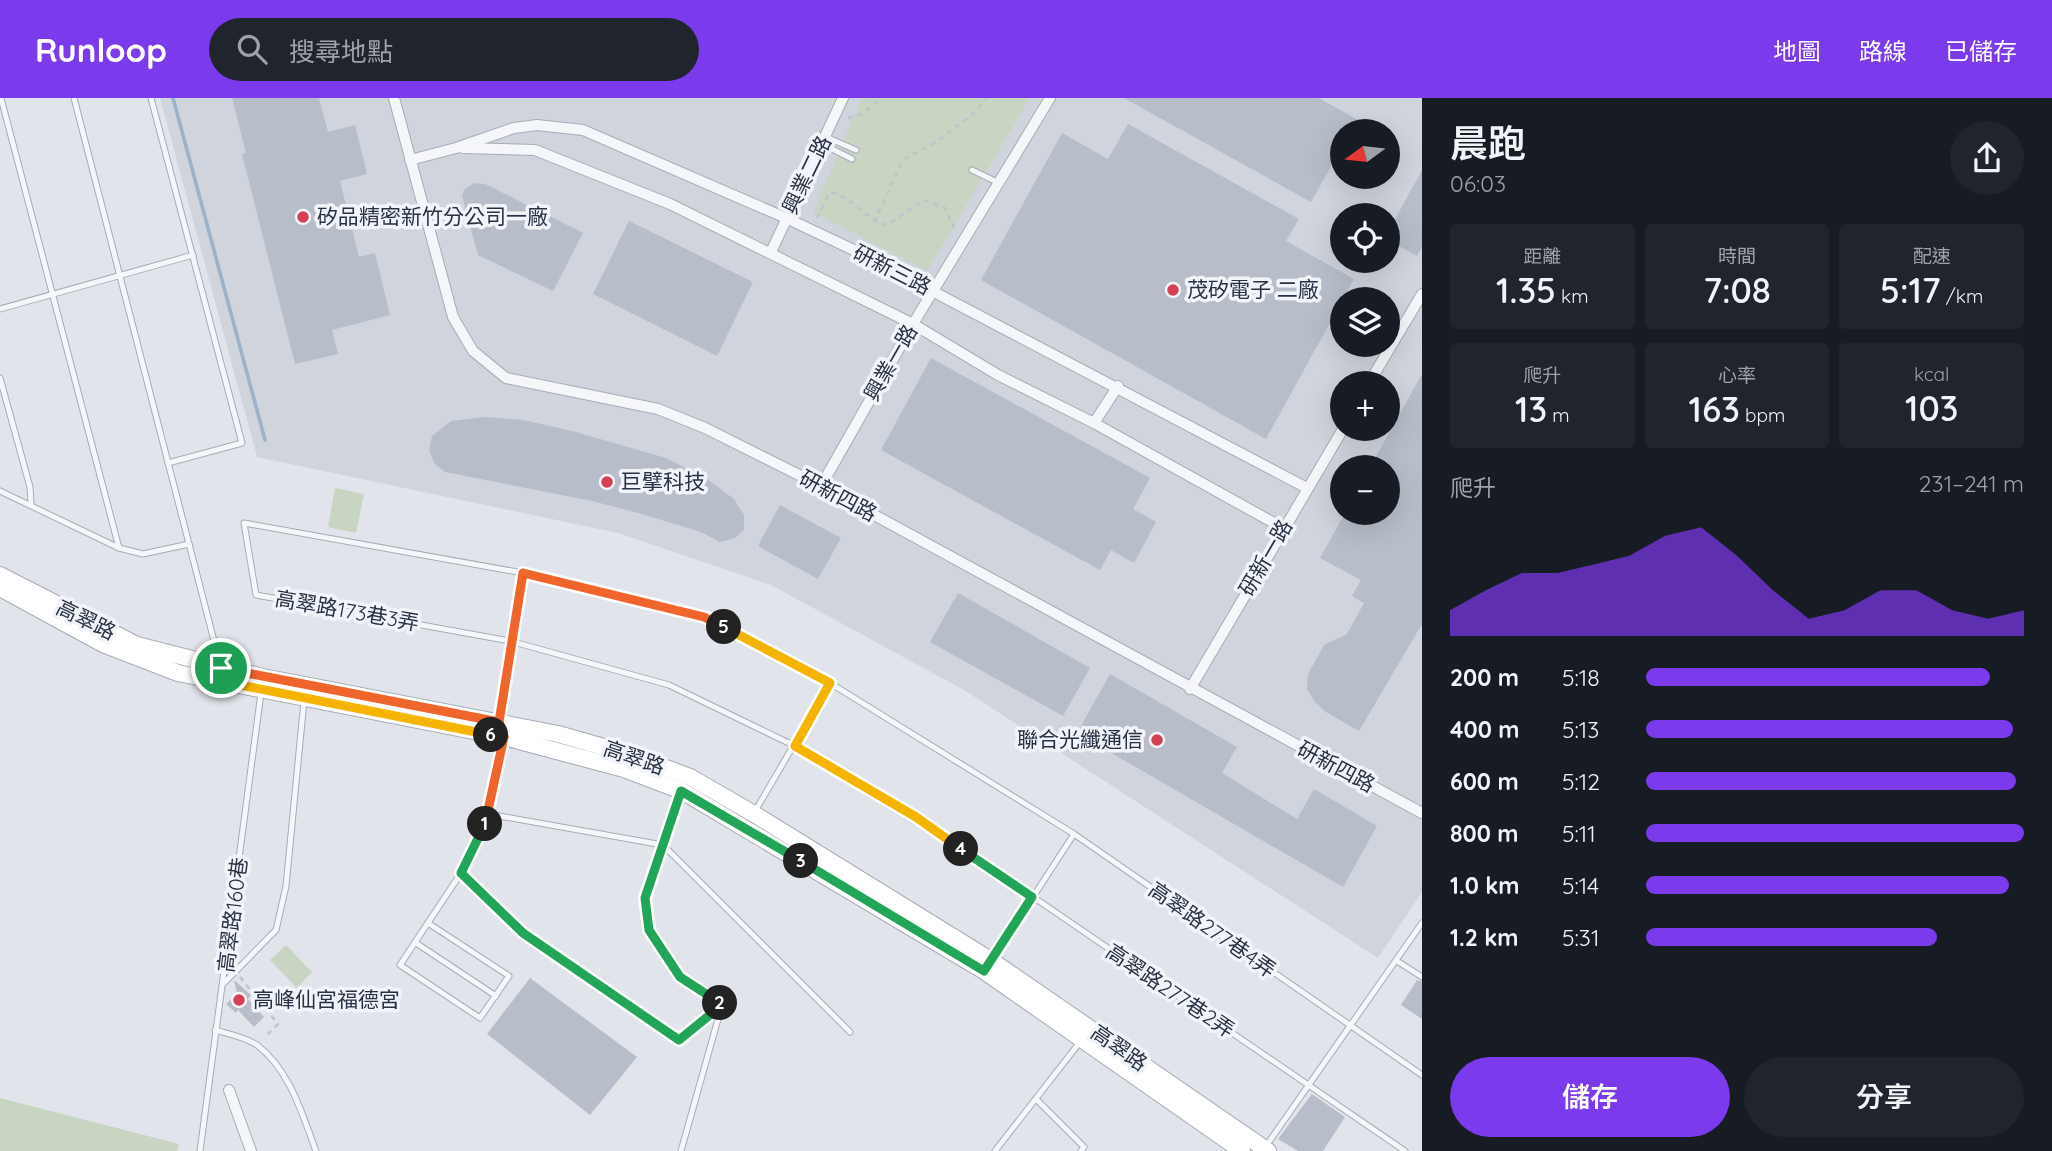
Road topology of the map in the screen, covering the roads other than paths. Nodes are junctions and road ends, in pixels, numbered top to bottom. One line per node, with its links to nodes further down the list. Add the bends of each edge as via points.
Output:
1 (1, 98): 19 (lane)
2 (74, 98): 17 (lane)
3 (151, 98): 16 (lane)
4 (394, 98): 11 (street, 研新四路)
5 (843, 98): 7 (street, 興業二路)
6 (1049, 98): 13 (street, 興業一路)
7 (824, 141): 9 (lane); 10 (lane); 14 (street, 興業二路)
8 (456, 148): 11 (street, 研新三路); 14 (street, 研新三路, via 514,128 537,125 583,130); 15 (street, 研新三路, via 535,150)
9 (856, 150)
10 (852, 159)
11 (410, 160): 29 (street, 研新四路, via 453,317 472,351 506,378 658,409)
12 (972, 170): 13 (lane)
13 (999, 183): 18 (street, 興業一路)
14 (786, 218): 15 (street, 興業二路); 18 (street, 研新三路)
15 (771, 251): 22 (street, 研新三路)
16 (193, 255): 17 (lane); 28 (lane, via 242,443)
17 (120, 274): 19 (lane); 28 (lane)
18 (933, 291): 22 (street, 興業一路); 25 (street, 研新三路)
19 (52, 292): 21 (lane); 36 (lane)
20 (1422, 294): 23 (street)
21 (0, 309)
22 (913, 324): 26 (street, 研新三路, via 998,375); 29 (street, 興業一路)
23 (1376, 371)
24 (0, 378): 32 (lane)
25 (1118, 386): 26 (street); 30 (street, 研新三路)
26 (1094, 423): 34 (street, 研新三路)
27 (1336, 441): 30 (street, 研新一路)
28 (168, 463): 35 (lane)
29 (821, 486): 44 (street, 研新四路)
30 (1307, 488): 34 (street, 研新一路)
31 (0, 491): 32 (lane)
32 (31, 503): 36 (lane)
33 (244, 523): 37 (lane, 高翠路277巷4弄); 40 (lane, 高翠路173巷3弄, via 256,595)
34 (1283, 528): 44 (street, 研新一路)
35 (189, 544): 36 (lane, via 143,554); 41 (lane)
36 (119, 548)
37 (523, 573): 40 (lane); 42 (lane, 高翠路277巷4弄, via 704,617)
38 (0, 575): 41 (street, 高翠路, via 137,645)
39 (0, 589): 41 (street, 高翠路, via 138,659 178,673)
40 (510, 641): 46 (lane); 47 (lane, 高翠路277巷2弄, via 669,685)
41 (223, 675): 43 (street, 高翠路)
42 (830, 683): 47 (lane); 53 (lane, 高翠路277巷4弄)
43 (262, 684): 45 (street, 高翠路); 63 (lane, 高翠路160巷)
44 (1190, 689): 49 (street, 研新四路)
45 (305, 693): 46 (street, 高翠路); 63 (lane, via 286,886 276,930)
46 (501, 729): 48 (street, 高翠路); 50 (lane)
47 (795, 746): 51 (lane); 56 (lane, 高翠路277巷2弄, via 916,817)
48 (685, 784): 51 (street, 高翠路); 52 (street, 高翠路); 54 (lane)
49 (1422, 813)
50 (488, 814): 54 (lane); 55 (lane)
51 (754, 814): 52 (lane); 61 (street, 高翠路)
52 (746, 828): 61 (street, 高翠路)
53 (1074, 834): 56 (lane); 66 (lane, 高翠路277巷4弄)
54 (663, 845): 65 (lane, via 645,898 649,930 680,977); 68 (lane)
55 (461, 873): 57 (lane); 65 (lane, via 523,933 679,1040)
56 (1032, 897): 61 (lane); 71 (lane, 高翠路277巷2弄)
57 (428, 923): 59 (lane); 64 (lane, via 509,976)
58 (1422, 923): 60 (lane)
59 (416, 943): 64 (lane); 64 (lane, via 400,965 480,1018)
60 (1397, 961): 62 (lane); 66 (lane)
61 (988, 966): 69 (street, 高翠路)
62 (1422, 977)
63 (224, 984): 67 (lane, 高翠路160巷)
64 (496, 996)
65 (722, 1005): 78 (lane)
66 (1351, 1025): 70 (lane, 高翠路277巷4弄); 71 (lane)
67 (215, 1030): 75 (lane, 高翠路160巷); 77 (lane, via 257,1046 293,1091)
68 (850, 1032)
69 (1085, 1035): 73 (lane); 74 (street, 高翠路); 81 (street, 高翠路)
70 (1422, 1075)
71 (1308, 1085): 74 (lane); 82 (lane, 高翠路277巷2弄)
72 (229, 1090): 76 (street)
73 (1036, 1099): 79 (lane); 80 (lane, via 1084,1147)
74 (1265, 1150)
75 (200, 1151)
76 (251, 1151)
77 (316, 1151)
78 (681, 1151)
79 (995, 1151)
80 (1081, 1151)
81 (1242, 1151)
82 (1405, 1151)

